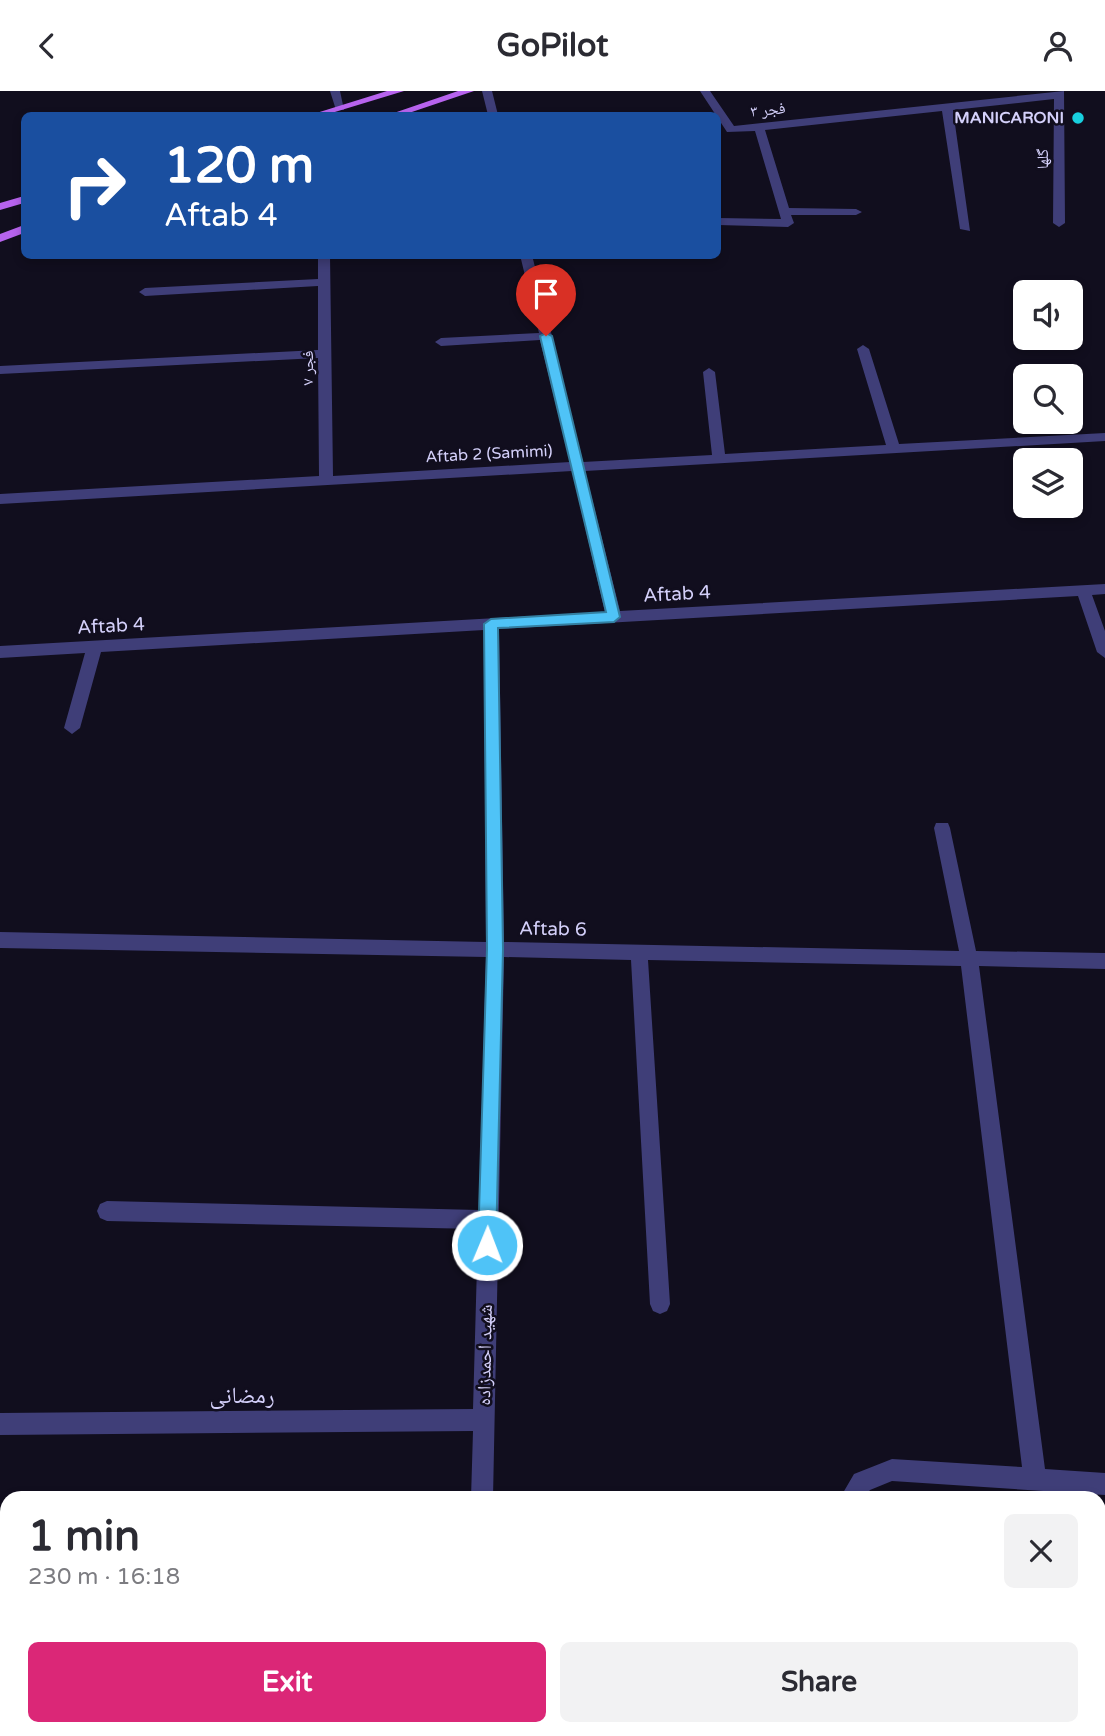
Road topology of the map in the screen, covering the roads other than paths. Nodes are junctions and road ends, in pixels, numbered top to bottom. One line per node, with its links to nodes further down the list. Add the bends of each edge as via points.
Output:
1 (335, 91): 8 (street)
2 (399, 91): 8 (main road)
3 (470, 91): 10 (main road)
4 (487, 91): 11 (street)
5 (705, 91): 12 (street, فجر ۳)
6 (1059, 93): 7 (street, فجر ۳); 21 (street, گلها)
7 (947, 107): 14 (street, فجر ۳); 22 (street)
8 (340, 108): 9 (main road)
9 (326, 112)
10 (403, 112)
11 (492, 112)
12 (719, 112)
13 (721, 115): 14 (street, فجر ۳, via 731,130)
14 (759, 127): 17 (street)
15 (21, 200): 16 (main road)
16 (0, 207)
17 (785, 211): 18 (street); 20 (street, via 788,223)
18 (856, 212)
19 (0, 221): 24 (main road)
20 (721, 222)
21 (1059, 223)
22 (965, 229)
23 (21, 230): 25 (main road)
24 (0, 231)
25 (0, 238)
26 (324, 259): 28 (street, فجر ۷)
27 (527, 259): 30 (street)
28 (324, 282): 29 (street); 33 (street, فجر ۷)
29 (145, 292)
30 (546, 336): 31 (street); 39 (street)
31 (441, 342)
32 (863, 349): 37 (street)
33 (325, 354): 34 (street); 40 (street, فجر ۷)
34 (0, 370)
35 (709, 372): 38 (street)
36 (1105, 437): 37 (street, Aftab 2 (Samimi))
37 (894, 449): 38 (street, Aftab 2 (Samimi))
38 (719, 459): 39 (street, Aftab 2 (Samimi))
39 (578, 467): 40 (street, Aftab 2 (Samimi)); 44 (street)
40 (326, 481): 41 (street, Aftab 2 (Samimi))
41 (0, 499)
42 (1105, 589): 43 (street, Aftab 4)
43 (1083, 590): 44 (street, Aftab 4); 48 (street)
44 (614, 617): 45 (street, Aftab 4)
45 (491, 624): 46 (street, Aftab 4); 52 (street, شهید احمدزاده)
46 (94, 646): 47 (street, Aftab 4); 49 (street)
47 (0, 652)
48 (1105, 652)
49 (72, 728)
50 (942, 828): 54 (street)
51 (0, 940): 52 (street, Aftab 6)
52 (495, 949): 53 (street, Aftab 6); 57 (street, شهید احمدزاده)
53 (639, 952): 54 (street, Aftab 6); 58 (street)
54 (969, 958): 55 (street, Aftab 6); 61 (street)
55 (1105, 961)
56 (107, 1211): 57 (street)
57 (487, 1220): 59 (street, شهید احمدزاده)
58 (660, 1304)
59 (484, 1420): 60 (street, رمضانی); 63 (street, شهید احمدزاده)
60 (0, 1424)
61 (1035, 1479): 62 (street); 64 (street, via 892,1471 862,1482)
62 (1105, 1485)
63 (482, 1491)
64 (856, 1491)

